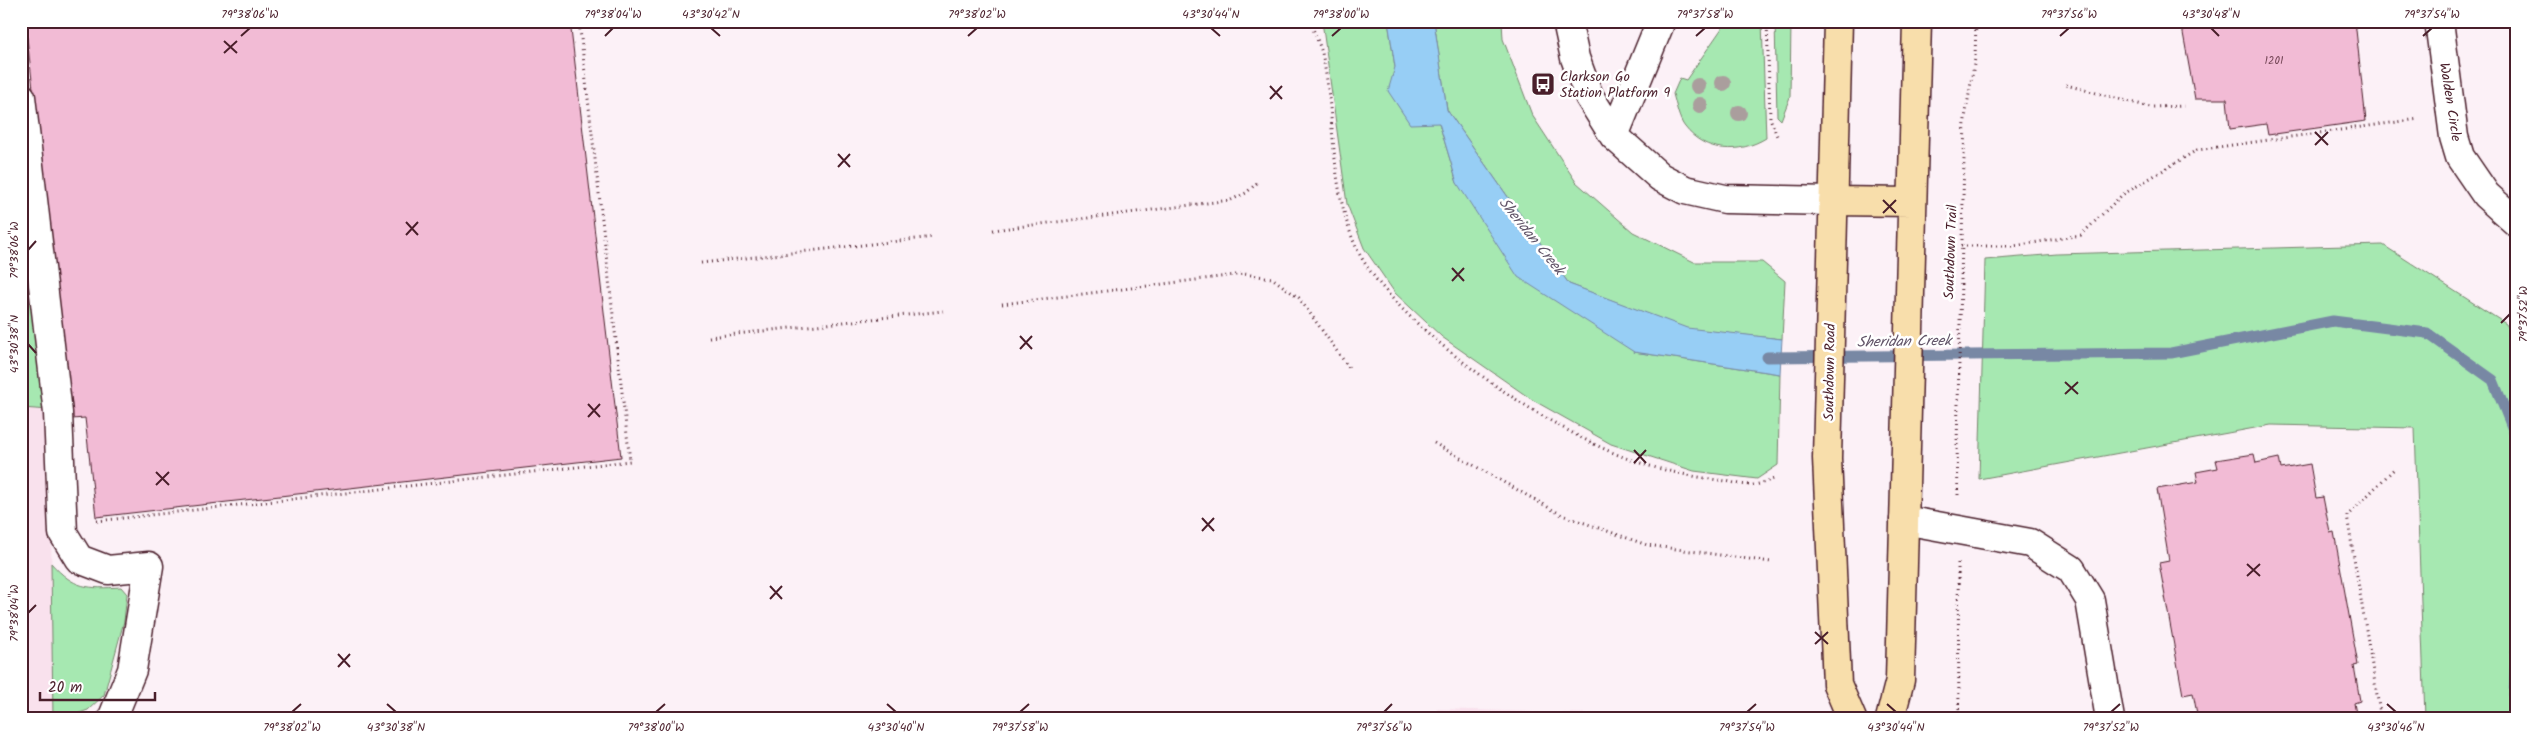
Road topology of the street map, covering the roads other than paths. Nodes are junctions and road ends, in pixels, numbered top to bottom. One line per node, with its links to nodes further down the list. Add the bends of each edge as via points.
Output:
1 (1567, 21): 7 (street, via 1575,58 1589,96)
2 (1661, 21): 7 (street)
3 (1838, 21): 8 (main road, Southdown Road)
4 (1917, 21): 9 (main road)
5 (2439, 21): 10 (street, Walden Circle, via 2460,157 2486,195)
6 (21, 97): 12 (street, via 58,413 64,533 80,559 108,570 148,566 132,670)
7 (1614, 136): 8 (street, via 1660,177 1685,190 1724,200)
8 (1833, 201): 9 (main road); 13 (main road, Southdown Road, via 1827,458 1836,684)
9 (1912, 202): 11 (main road)
10 (2516, 222)
11 (1904, 520): 14 (main road, via 1900,680); 15 (street, via 2030,543 2071,569 2090,600)
12 (112, 719)
13 (1852, 719)
14 (1890, 719)
15 (2110, 719)

